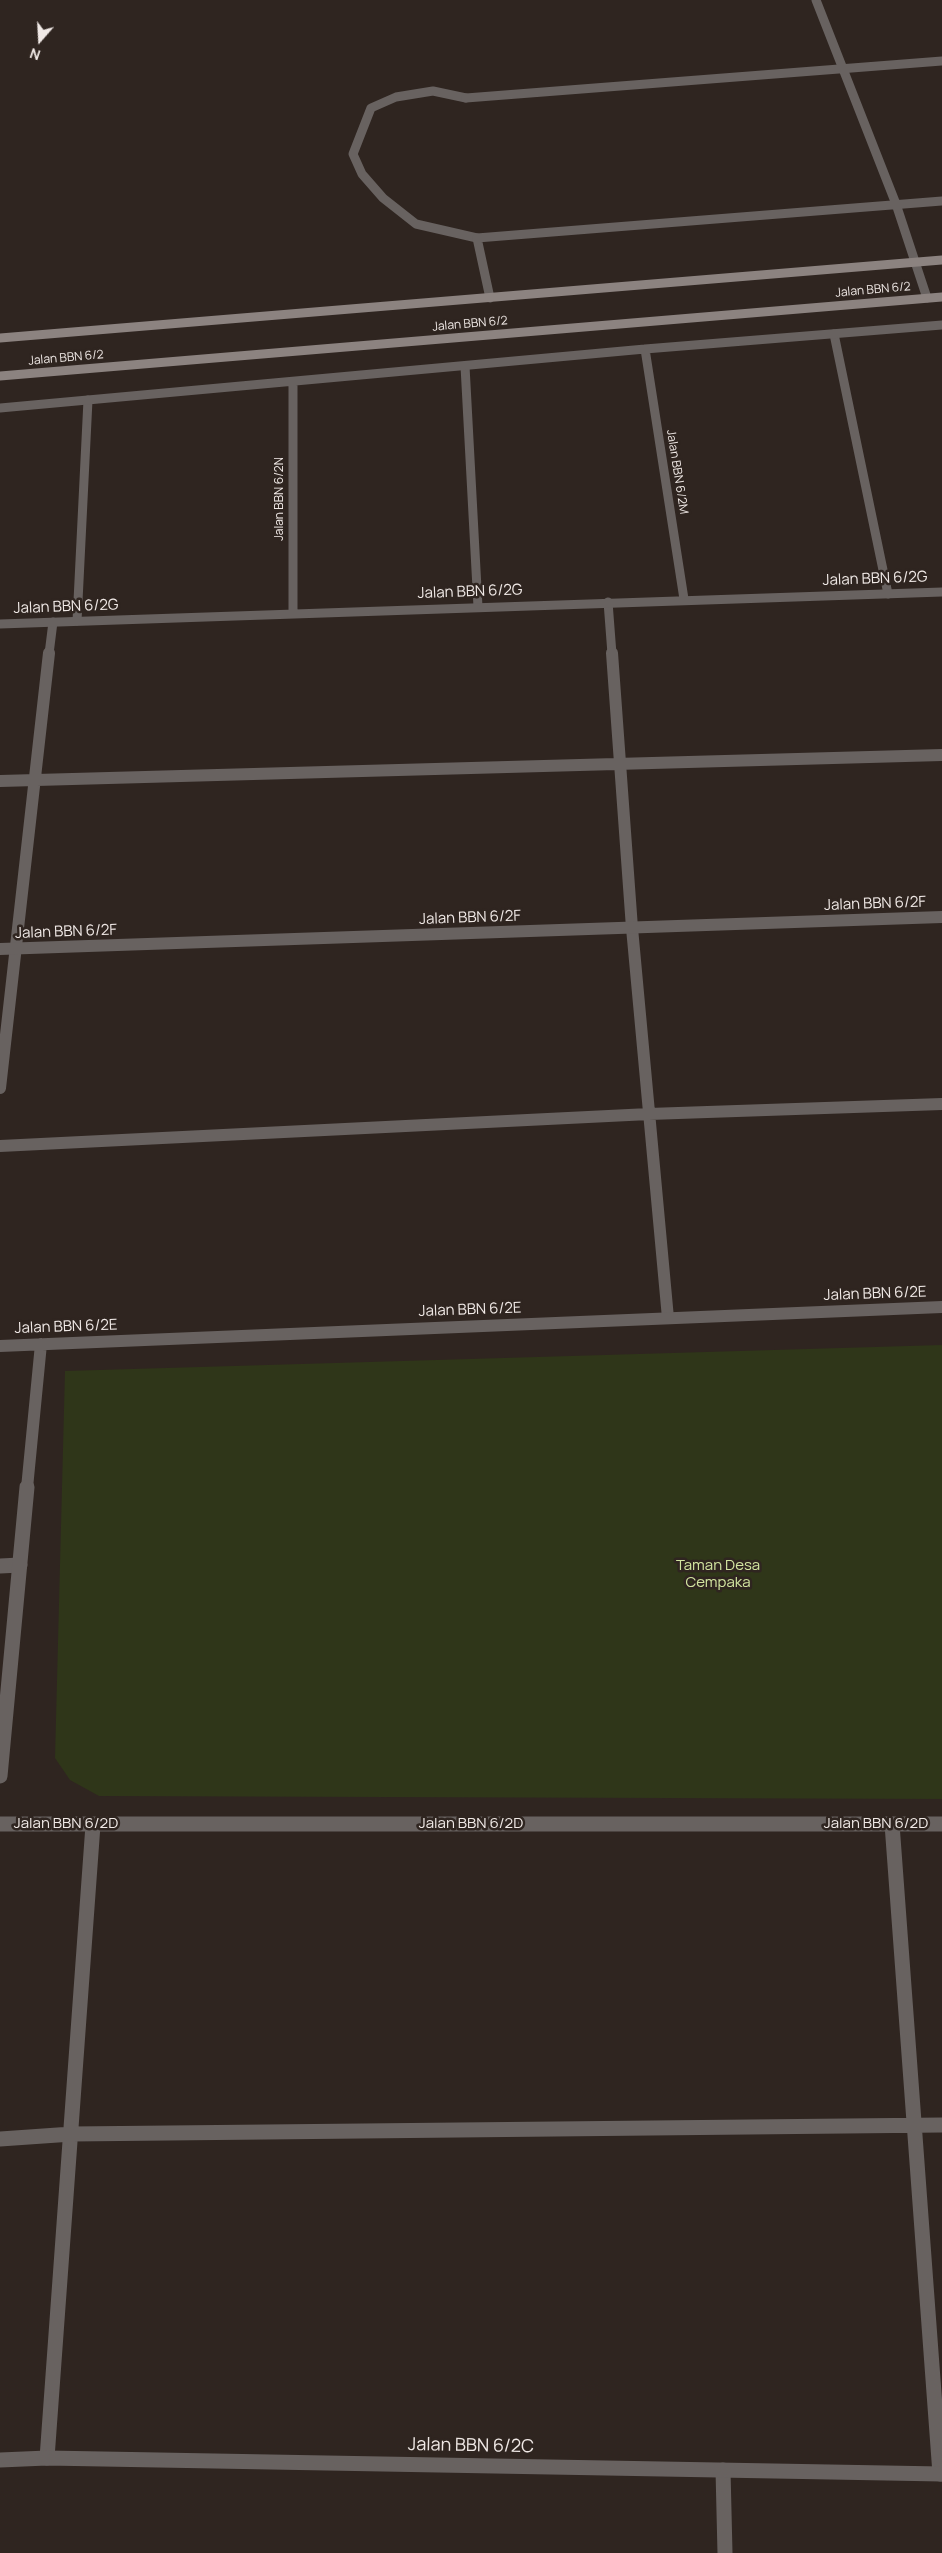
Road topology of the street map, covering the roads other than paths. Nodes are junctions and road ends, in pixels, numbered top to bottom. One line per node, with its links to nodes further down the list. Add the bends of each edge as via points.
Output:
1 (816, 0): 3 (street)
2 (942, 61): 3 (street)
3 (843, 69): 5 (street); 6 (street, via 466,98 433,90 396,96 372,108 354,154 362,174 383,198 416,224)
4 (942, 200): 5 (street)
5 (896, 204): 6 (street); 8 (street)
6 (477, 238): 10 (street)
7 (942, 260): 8 (street, Jalan BBN 6/2)
8 (914, 262): 10 (street, Jalan BBN 6/2); 11 (street)
9 (942, 297): 11 (street, Jalan BBN 6/2)
10 (490, 298): 14 (street, Jalan BBN 6/2)
11 (927, 298): 17 (street, Jalan BBN 6/2)
12 (942, 325): 13 (street)
13 (834, 334): 15 (street); 22 (street)
14 (0, 338)
15 (645, 349): 16 (street); 23 (street, Jalan BBN 6/2M)
16 (465, 366): 18 (street); 25 (street)
17 (0, 376)
18 (293, 383): 19 (street); 26 (street, Jalan BBN 6/2N)
19 (88, 400): 20 (street); 27 (street)
20 (0, 408)
21 (942, 592): 22 (street, Jalan BBN 6/2G)
22 (888, 594): 23 (street, Jalan BBN 6/2G)
23 (684, 599): 24 (street, Jalan BBN 6/2G)
24 (608, 602): 25 (street, Jalan BBN 6/2G); 31 (street)
25 (478, 607): 26 (street, Jalan BBN 6/2G)
26 (293, 614): 27 (street, Jalan BBN 6/2G)
27 (76, 621): 28 (street, Jalan BBN 6/2G)
28 (53, 622): 29 (street, Jalan BBN 6/2G); 32 (street)
29 (0, 624)
30 (942, 755): 31 (street)
31 (620, 764): 32 (street); 35 (street)
32 (35, 779): 33 (street); 37 (street)
33 (0, 781)
34 (942, 917): 35 (street, Jalan BBN 6/2F)
35 (632, 928): 37 (street, Jalan BBN 6/2F); 40 (street)
36 (0, 949): 37 (street, Jalan BBN 6/2F)
37 (15, 949): 38 (street)
38 (0, 1088)
39 (942, 1104): 40 (street)
40 (649, 1114): 41 (street); 43 (street)
41 (0, 1146)
42 (942, 1307): 43 (street, Jalan BBN 6/2E)
43 (668, 1318): 44 (street, Jalan BBN 6/2E)
44 (41, 1344): 45 (street, Jalan BBN 6/2E); 46 (street)
45 (0, 1346)
46 (20, 1565): 47 (street); 48 (street)
47 (0, 1566)
48 (0, 1776)
49 (0, 1824): 52 (street, Jalan BBN 6/2D)
50 (892, 1824): 51 (street, Jalan BBN 6/2D); 52 (street, Jalan BBN 6/2D); 53 (street)
51 (942, 1824)
52 (93, 1825): 55 (street)
53 (914, 2125): 54 (street); 55 (street); 60 (street)
54 (942, 2125)
55 (72, 2134): 56 (street); 57 (street)
56 (0, 2139)
57 (47, 2458): 58 (street, Jalan BBN 6/2C); 59 (street, Jalan BBN 6/2C)
58 (0, 2460)
59 (723, 2470): 60 (street, Jalan BBN 6/2C); 61 (street)
60 (941, 2474)
61 (725, 2553)

